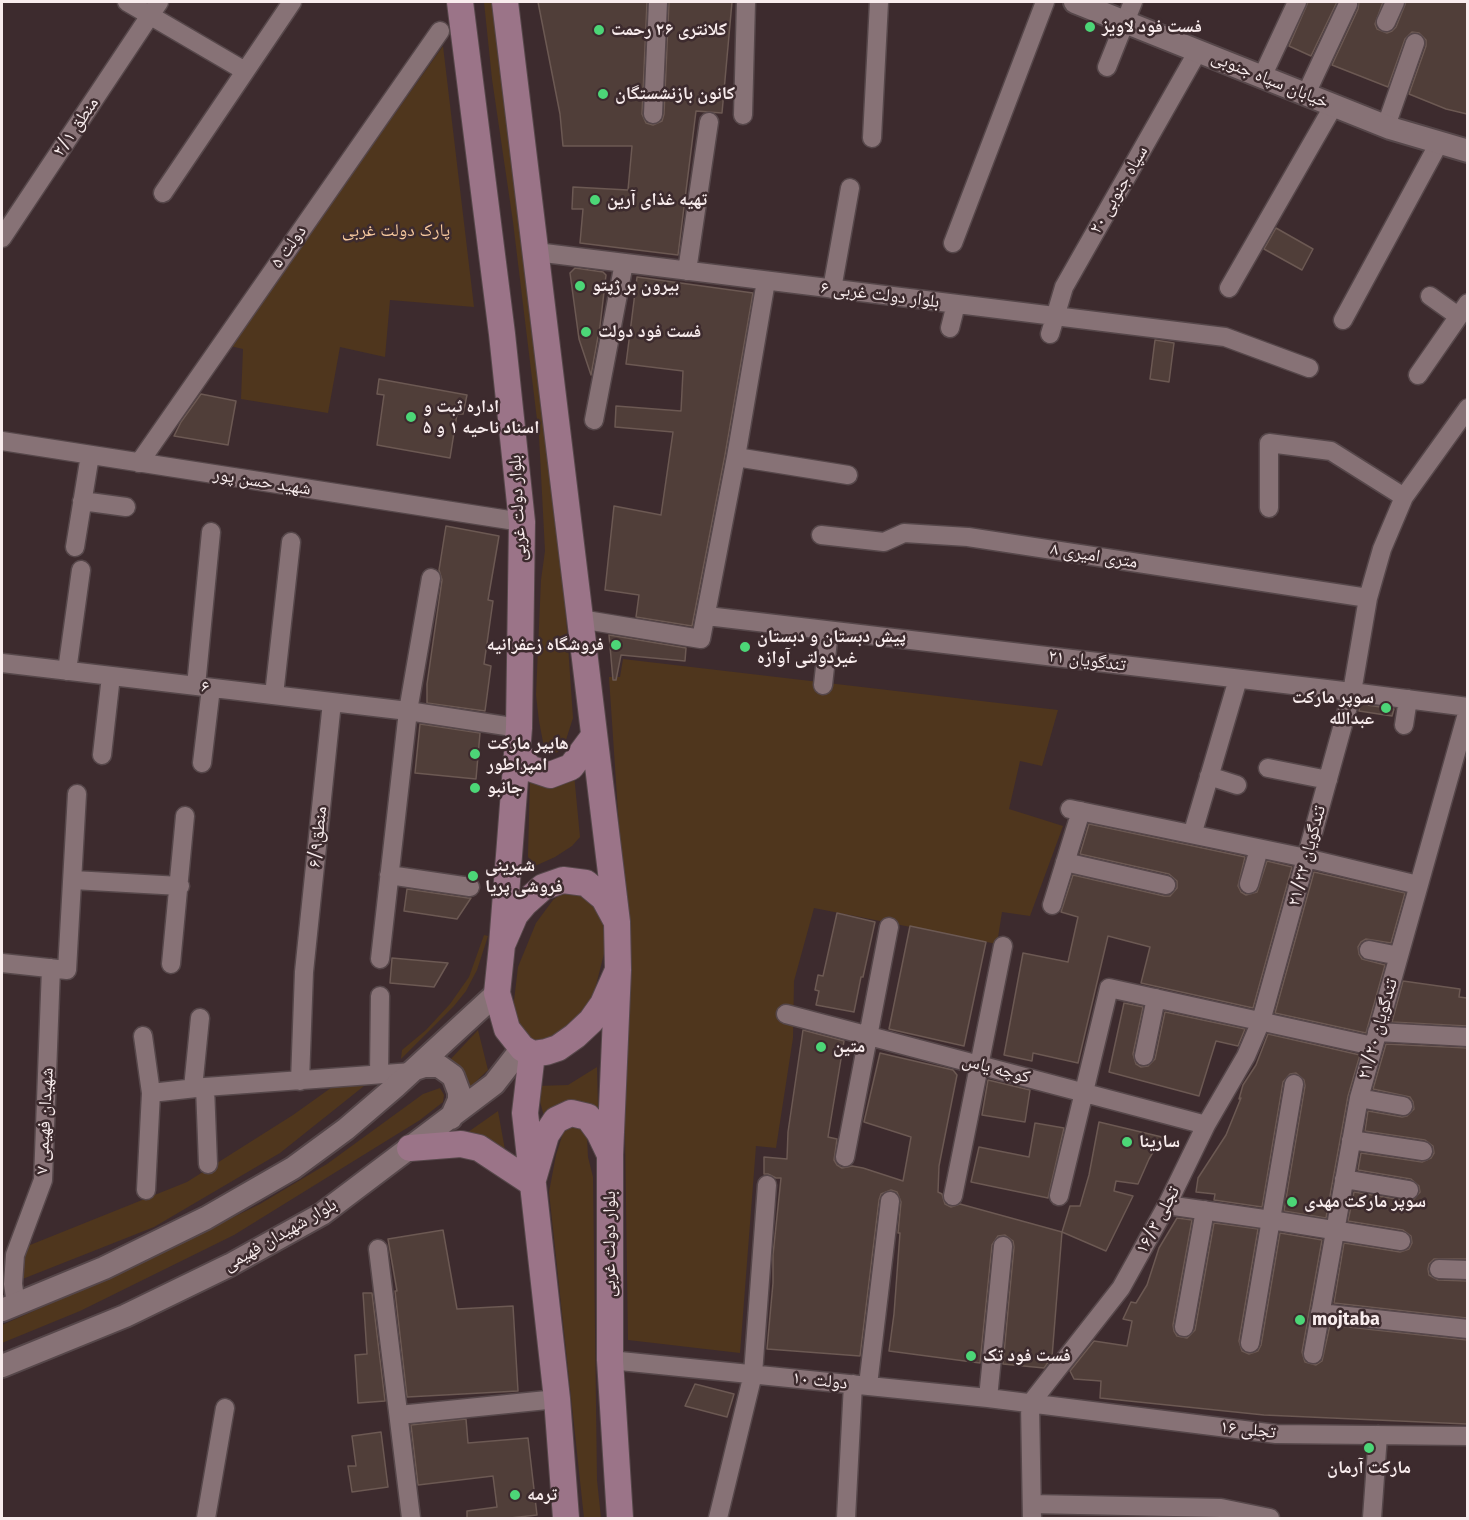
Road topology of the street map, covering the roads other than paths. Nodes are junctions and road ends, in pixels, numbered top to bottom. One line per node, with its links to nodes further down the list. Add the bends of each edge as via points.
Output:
1 (127, 2): 13 (street)
2 (292, 2): 20 (street)
3 (459, 2): 61 (main road, بلوار دولت غربی)
4 (505, 2): 35 (main road)
5 (658, 2): 24 (street)
6 (746, 2): 25 (street)
7 (879, 2): 28 (street)
8 (1045, 2): 34 (street)
9 (1075, 2): 14 (street, خیابان سپاه جنوبی)
10 (1297, 2): 21 (street)
11 (1395, 2): 15 (street)
12 (1348, 4): 22 (street)
13 (155, 8): 20 (street); 33 (street, منطق ۲/۱)
14 (1129, 11): 18 (street, خیابان سپاه جنوبی); 19 (street)
15 (1386, 22)
16 (440, 31): 55 (street, ۵ دولت)
17 (1415, 43): 27 (street)
18 (1198, 51): 21 (street, خیابان سپاه جنوبی); 44 (street, ۲۰ سپاه جنوبی, via 1064,287)
19 (1107, 67)
20 (245, 71): 32 (street)
21 (1262, 77): 22 (street, خیابان سپاه جنوبی)
22 (1306, 94): 23 (street, خیابان سپاه جنوبی)
23 (1334, 105): 27 (street, خیابان سپاه جنوبی); 39 (street)
24 (653, 114)
25 (743, 115)
26 (709, 122): 37 (street)
27 (1386, 126): 29 (street, خیابان سپاه جنوبی)
28 (872, 138)
29 (1439, 143): 30 (street, خیابان سپاه جنوبی); 45 (street)
30 (1467, 151)
31 (850, 188): 40 (street)
32 (163, 193)
33 (2, 238)
34 (953, 243)
35 (536, 252): 36 (street, بلوار دولت غربی ۶); 70 (main road)
36 (624, 263): 37 (street, بلوار دولت غربی ۶); 51 (street)
37 (687, 271): 38 (street, بلوار دولت غربی ۶)
38 (766, 281): 40 (street, بلوار دولت غربی ۶); 54 (street)
39 (1229, 288)
40 (832, 289): 42 (street, بلوار دولت غربی ۶)
41 (1430, 296): 43 (street)
42 (956, 304): 44 (street, بلوار دولت غربی ۶); 46 (street)
43 (1463, 310): 49 (street)
44 (1055, 316): 47 (street, ۲۰ سپاه جنوبی); 48 (street, بلوار دولت غربی ۶, via 1225,337)
45 (1343, 320)
46 (950, 328)
47 (1050, 334)
48 (1308, 368)
49 (1418, 375)
50 (1467, 408): 57 (street, ۲۱/۲۲ تندگویان)
51 (594, 420)
52 (2, 441): 53 (street, شهید حسن پور)
53 (90, 455): 55 (street, شهید حسن پور); 58 (street)
54 (736, 457): 56 (street); 69 (street)
55 (139, 463): 61 (street, شهید حسن پور)
56 (848, 475)
57 (1404, 497): 60 (street, via 1331,451 1269,443); 68 (street, ۲۱/۲۲ تندگویان, via 1382,549)
58 (82, 501): 59 (street); 65 (street)
59 (126, 507)
60 (1269, 508)
61 (522, 522): 86 (main road, بلوار دولت غربی)
62 (211, 532): 77 (street)
63 (820, 535): 68 (street, ۸ متری امیری, via 884,542 904,533 968,537)
64 (291, 542): 79 (street)
65 (75, 547)
66 (81, 570): 73 (street)
67 (431, 578): 83 (street)
68 (1368, 598): 78 (street, ۲۱/۲۲ تندگویان)
69 (707, 616): 70 (street, via 701,639); 71 (street, ۲۱ تندگویان)
70 (580, 619): 85 (main road)
71 (829, 631): 75 (street, ۲۱ تندگویان); 76 (street)
72 (2, 663): 73 (street, ۶)
73 (67, 671): 74 (street, ۶)
74 (111, 676): 77 (street, ۶); 87 (street)
75 (1238, 679): 78 (street, ۲۱ تندگویان); 90 (street)
76 (823, 685)
77 (204, 687): 79 (street, ۶); 88 (street)
78 (1352, 692): 80 (street, ۲۱ تندگویان); 91 (street, ۲۱/۲۲ تندگویان)
79 (274, 695): 81 (street, ۶)
80 (1408, 699): 82 (street, ۲۱ تندگویان); 84 (street)
81 (332, 702): 83 (street, ۶); 133 (street, منطق۶/۹, via 304,972)
82 (1467, 709): 103 (street, ۲۱/۲۰ تندگویان)
83 (408, 711): 86 (street, ۶); 99 (street)
84 (1404, 725)
85 (594, 736): 86 (main road, via 571,767 550,775 529,768); 107 (main road)
86 (518, 740): 109 (main road, بلوار دولت غربی)
87 (102, 755)
88 (202, 763)
89 (1268, 768): 91 (street)
90 (1209, 776): 92 (street); 95 (street)
91 (1328, 780): 97 (street, ۲۱/۲۲ تندگویان)
92 (1238, 785)
93 (77, 794): 100 (street, شهیدان فهیمی ۷)
94 (185, 816): 104 (street)
95 (1195, 825)
96 (1258, 849): 97 (street); 98 (street, via 1075,810); 101 (street)
97 (1306, 858): 103 (street); 123 (street, ۲۱/۲۲ تندگویان)
98 (1065, 862): 102 (street); 106 (street)
99 (389, 875): 105 (street); 113 (street)
100 (73, 880): 104 (street); 116 (street, شهیدان فهیمی ۷)
101 (1249, 884)
102 (1166, 885)
103 (1418, 885): 112 (street, ۲۱/۲۰ تندگویان)
104 (180, 886): 115 (street)
105 (470, 887)
106 (1052, 905)
107 (617, 922): 109 (main road, via 604,898 586,883 563,880 543,886 525,903 514,915); 117 (main road)
108 (888, 927): 124 (street)
109 (502, 945): 118 (main road)
110 (1003, 946): 130 (street)
111 (1369, 950): 112 (street)
112 (1399, 956): 127 (street, ۲۱/۲۰ تندگویان)
113 (380, 959)
114 (2, 963): 116 (street)
115 (171, 964)
116 (59, 969): 165 (street, شهیدان فهیمی ۷, via 43,1180 15,1255)
117 (618, 970): 128 (main road, via 603,1004 575,1036 546,1052); 145 (main road, بلوار دولت غربی)
118 (497, 993): 128 (main road, via 507,1029); 131 (street)
119 (380, 996): 132 (street)
120 (1156, 998): 123 (street); 129 (street); 137 (street, via 1109,988)
121 (786, 1014): 124 (street, کوچه یاس)
122 (200, 1018): 135 (street)
123 (1261, 1021): 127 (street); 141 (street, ۱۶/۳ تجلی, via 1246,1056)
124 (867, 1035): 130 (street, کوچه یاس); 146 (street)
125 (142, 1036): 136 (street)
126 (1467, 1037): 127 (street)
127 (1375, 1039): 138 (street, ۲۱/۲۰ تندگویان)
128 (527, 1051): 140 (street, بلوار شهیدان فهیمی); 149 (main road, via 525,1113)
129 (1144, 1056)
130 (978, 1065): 137 (street, کوچه یاس); 153 (street)
131 (414, 1070): 132 (street); 140 (street, via 439,1066 453,1076 459,1100); 165 (street, via 346,1129 293,1168 207,1218 104,1269)
132 (379, 1074): 133 (street)
133 (300, 1081): 135 (street)
134 (1294, 1084): 158 (street)
135 (199, 1088): 136 (street); 147 (street)
136 (151, 1093): 151 (street)
137 (1083, 1093): 141 (street, کوچه یاس); 154 (street)
138 (1359, 1098): 139 (street); 142 (street, ۲۱/۲۰ تندگویان)
139 (1403, 1106)
140 (451, 1118): 143 (street, بلوار شهیدان فهیمی)
141 (1206, 1125): 156 (street, ۱۶/۳ تجلی)
142 (1351, 1140): 144 (street); 148 (street, ۲۱/۲۰ تندگویان)
143 (410, 1148): 149 (main road, via 461,1144 479,1148); 172 (street, بلوار شهیدان فهیمی, via 322,1214 230,1265 125,1316)
144 (1423, 1151)
145 (610, 1155): 149 (main road, via 588,1117 571,1113 556,1120 546,1135); 171 (main road, بلوار دولت غربی)
146 (845, 1157)
147 (208, 1164)
148 (1344, 1179): 152 (street); 159 (street, ۲۱/۲۰ تندگویان)
149 (532, 1183): 176 (main road)
150 (767, 1185): 173 (street)
151 (146, 1190)
152 (1408, 1190)
153 (953, 1196)
154 (1059, 1196)
155 (890, 1201): 174 (street)
156 (1167, 1205): 157 (street); 177 (street, ۱۶/۳ تجلی, via 1121,1288)
157 (1205, 1210): 158 (street); 167 (street)
158 (1271, 1220): 159 (street); 169 (street)
159 (1335, 1230): 160 (street); 166 (street, ۲۱/۲۰ تندگویان)
160 (1401, 1241)
161 (1003, 1246): 175 (street)
162 (378, 1249): 179 (street)
163 (1439, 1269): 164 (street)
164 (1467, 1270)
165 (9, 1307)
166 (1320, 1313): 168 (street); 170 (street, ۲۱/۲۰ تندگویان)
167 (1184, 1327)
168 (1467, 1329)
169 (1250, 1343)
170 (1313, 1354)
171 (610, 1360): 173 (street, ۱۰ دولت); 186 (main road, بلوار دولت غربی)
172 (2, 1366)
173 (753, 1374): 174 (street, ۱۰ دولت); 187 (street)
174 (860, 1385): 175 (street, ۱۰ دولت); 188 (street)
175 (988, 1398): 177 (street, ۱۰ دولت)
176 (557, 1399): 179 (street); 185 (main road)
177 (1030, 1404): 180 (street, ۱۶ تجلی, via 1276,1434); 182 (street)
178 (225, 1408): 183 (street)
179 (399, 1415): 184 (street)
180 (1378, 1435): 181 (street, ۱۶ تجلی); 190 (street)
181 (1467, 1436)
182 (1032, 1511): 189 (street, via 1221,1508)
183 (206, 1518)
184 (411, 1518)
185 (566, 1518)
186 (620, 1518)
187 (718, 1518)
188 (846, 1518)
189 (1270, 1518)
190 (1372, 1518)

